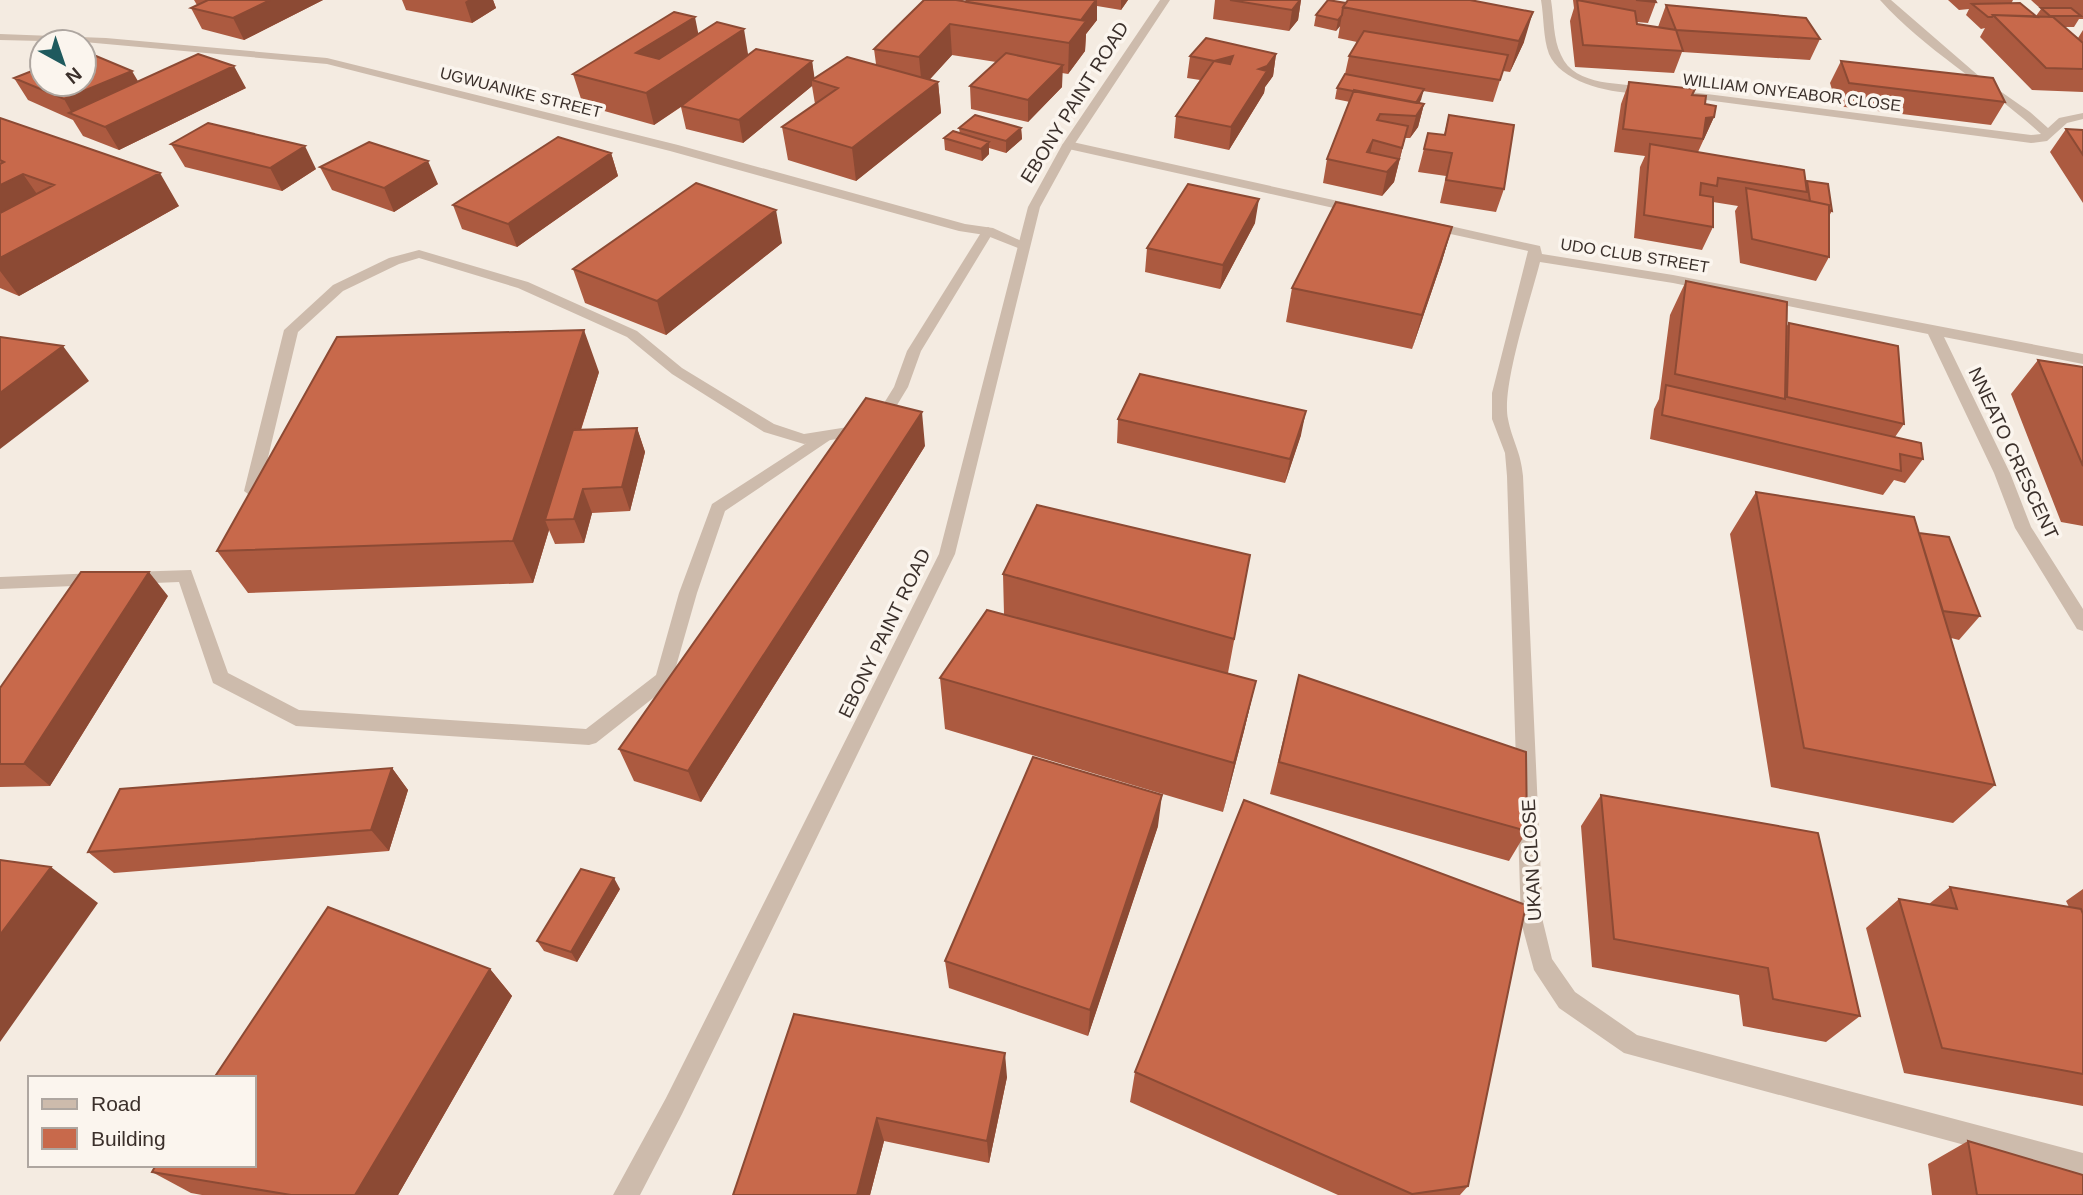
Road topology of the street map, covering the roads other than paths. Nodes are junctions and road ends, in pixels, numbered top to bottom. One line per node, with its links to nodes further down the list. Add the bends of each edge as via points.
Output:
1 (1165, 0): 9 (street, EBONY PAINT ROAD)
2 (1546, 0): 5 (street, WILLIAM ONYEABOR CLOSE, via 1554,52 1566,72)
3 (1885, 0): 8 (street)
4 (0, 37): 12 (street, UGWUANIKE STREET, via 106,41 327,61)
5 (1662, 92)
6 (1675, 93): 8 (street, WILLIAM ONYEABOR CLOSE, via 2031,139)
7 (2083, 116): 8 (street, WILLIAM ONYEABOR CLOSE, via 2063,120)
8 (2049, 135)
9 (1068, 145): 10 (street); 13 (street, EBONY PAINT ROAD, via 1034,207)
10 (1375, 214)
11 (1415, 222): 14 (street, UDO CLUB STREET, via 1535,249)
12 (988, 232): 13 (street, UGWUANIKE STREET); 17 (street, via 914,351 886,411 852,432)
13 (1023, 245): 22 (street, EBONY PAINT ROAD, via 947,554)
14 (1535, 257): 15 (street, UDO CLUB STREET, via 1646,271); 21 (street, UKAN CLOSE, via 1499,393 1500,419 1513,453 1515,476 1532,922 1542,963 1567,1000 1632,1045)
15 (1934, 333): 16 (street, UDO CLUB STREET); 20 (street, NNEATO CRESCENT, via 2002,473 2023,528)
16 (2083, 359)
17 (825, 436): 18 (street, via 804,439 769,428 677,371 632,334 523,285 419,254 373,269 338,288 290,330); 19 (street, via 718,508 664,679 589,737 296,718 220,678 185,575)
18 (252, 491)
19 (0, 583)
20 (2083, 624)
21 (2083, 1165)
22 (626, 1195)

